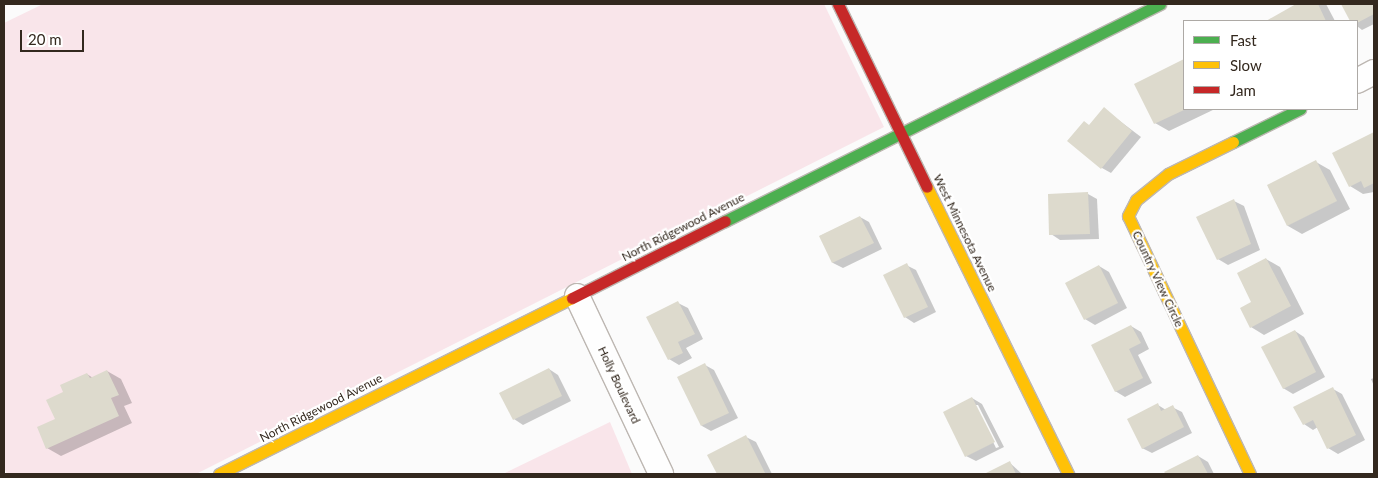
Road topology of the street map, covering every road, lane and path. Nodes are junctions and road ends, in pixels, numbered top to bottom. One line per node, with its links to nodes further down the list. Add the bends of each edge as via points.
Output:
1 (838, 4): 6 (street, West Minnesota Avenue)
2 (1160, 4): 6 (street, North Ridgewood Avenue)
3 (1374, 72): 4 (street)
4 (1358, 80)
5 (1298, 110): 11 (street, Country View Circle, via 1168,174 1136,200 1128,216)
6 (900, 132): 7 (street, North Ridgewood Avenue); 10 (street, West Minnesota Avenue)
7 (576, 296): 8 (street, North Ridgewood Avenue); 9 (street, Holly Boulevard)
8 (219, 474)
9 (661, 474)
10 (1068, 474)
11 (1250, 474)

